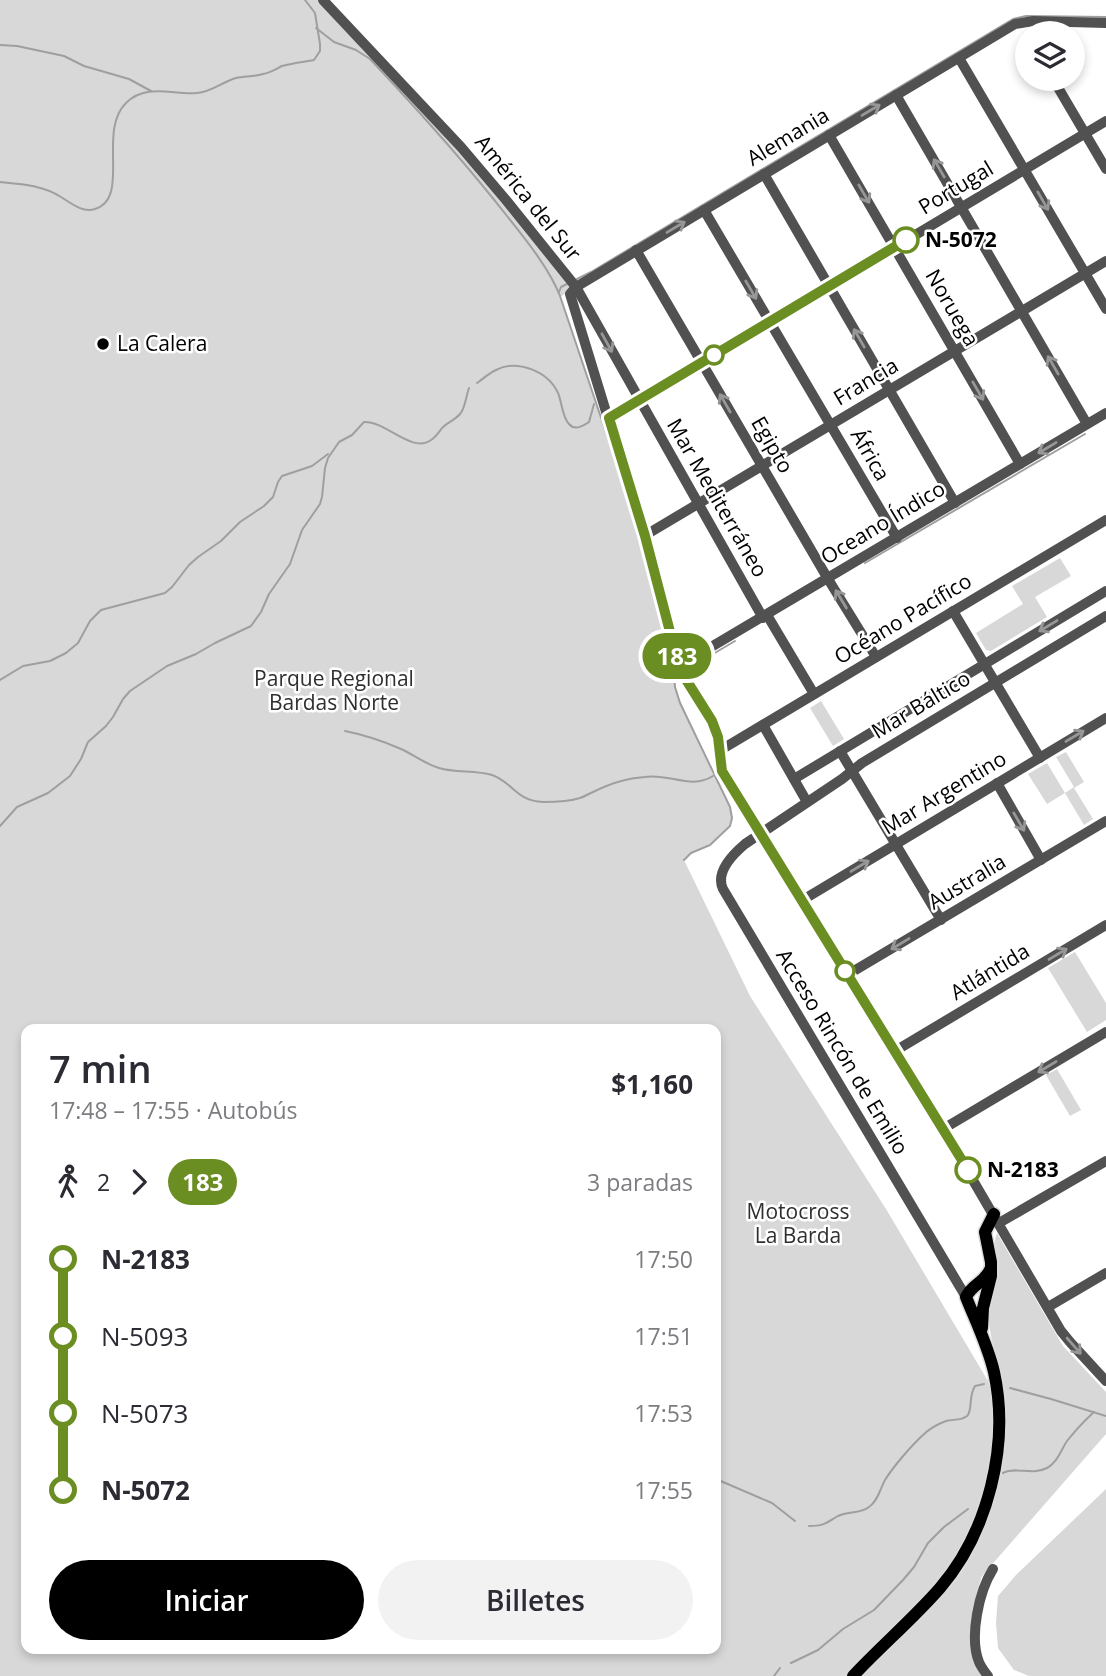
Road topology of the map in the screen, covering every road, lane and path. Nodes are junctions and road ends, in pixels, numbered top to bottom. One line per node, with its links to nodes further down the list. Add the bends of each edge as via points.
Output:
1 (324, 0): 21 (street, América del Sur, via 461,147)
2 (1085, 22): 3 (street)
3 (1106, 23)
4 (1015, 24): 5 (street, Alemania)
5 (959, 58): 7 (street, Alemania); 11 (street)
6 (1061, 91): 9 (street)
7 (896, 95): 10 (street, Alemania, one-way to 7); 14 (street, one-way to 7)
8 (1106, 121): 9 (street, Portugal)
9 (1085, 133): 11 (street, Portugal); 12 (street)
10 (829, 135): 13 (street, Alemania); 16 (street, Noruega, one-way to 16)
11 (1024, 169): 14 (street, Portugal); 19 (street, one-way to 19)
12 (1106, 169)
13 (764, 174): 15 (street, Alemania); 20 (street)
14 (961, 207): 16 (street, Portugal); 23 (street)
15 (704, 210): 17 (street, Alemania, one-way to 15); 24 (street, África, one-way to 24)
16 (894, 247): 20 (street, Portugal); 25 (street, Noruega)
17 (636, 250): 21 (street, Alemania); 26 (street, Egipto)
18 (1106, 261): 19 (street, Francia)
19 (1085, 273): 22 (street); 23 (street, Francia)
20 (829, 286): 24 (street, Portugal); 27 (street, one-way to 20)
21 (576, 287): 28 (street, Mar Mediterráneo, one-way to 28); 30 (street, América del Sur, via 571,300)
22 (1106, 309)
23 (1022, 311): 25 (street, Francia); 31 (street, one-way to 23)
24 (770, 322): 26 (street, Portugal); 32 (street, África)
25 (955, 351): 27 (street, Francia); 33 (street, Noruega, one-way to 33)
26 (702, 362): 28 (street, Portugal); 34 (street, Egipto, one-way to 26)
27 (890, 390): 32 (street, Francia); 35 (street)
28 (639, 400): 30 (street, Portugal); 36 (street, Mar Mediterráneo)
29 (1106, 413): 31 (street, Oceano Índico)
30 (609, 418): 38 (street, América del Sur)
31 (1087, 424): 33 (street, Oceano Índico, one-way to 33)
32 (830, 425): 34 (street, Francia); 39 (street, África)
33 (1020, 464): 35 (street, Oceano Índico)
34 (762, 466): 36 (street, Francia); 40 (street, Egipto)
35 (955, 503): 39 (street, Oceano Índico)
36 (699, 504): 38 (street, Francia); 43 (street, Mar Mediterráneo)
37 (1106, 520): 42 (street, Océano Pacífico)
38 (645, 536): 47 (street, América del Sur)
39 (897, 538): 40 (street, Oceano Índico)
40 (828, 579): 43 (street, Oceano Índico); 45 (street, Egipto, one-way to 40)
41 (1106, 591): 46 (street, Mar Báltico, one-way to 46)
42 (953, 611): 45 (street, Océano Pacífico); 46 (street)
43 (765, 616): 47 (street, Oceano Índico); 49 (street, Mar Mediterráneo)
44 (1106, 616): 48 (street, Mar Báltico)
45 (876, 657): 49 (street, Océano Pacífico)
46 (984, 664): 48 (street); 53 (street, Mar Báltico)
47 (679, 666): 52 (street, América del Sur, via 712,721)
48 (996, 683): 54 (street); 55 (street, Mar Báltico)
49 (814, 694): 51 (street, Océano Pacífico)
50 (1106, 718): 54 (street, Mar Argentino, one-way to 50)
51 (763, 725): 52 (street, Océano Pacífico); 56 (street)
52 (719, 751): 60 (street, América del Sur, via 722,771)
53 (840, 751): 55 (street); 56 (street, Mar Báltico)
54 (1040, 758): 57 (street, Mar Argentino)
55 (852, 771): 58 (street, Mar Báltico); 61 (street)
56 (793, 779): 58 (street)
57 (997, 783): 61 (street, Mar Argentino); 62 (street, one-way to 62)
58 (807, 802): 60 (street, Mar Báltico)
59 (1106, 821): 62 (street, Australia)
60 (759, 834): 63 (street, América del Sur); 74 (street, Acceso Rincón de Emilio, via 733,856 720,885)
61 (896, 845): 63 (street, Mar Argentino, one-way to 61); 64 (street)
62 (1041, 860): 64 (street, Australia)
63 (801, 901): 66 (street, América del Sur)
64 (941, 920): 66 (street, Australia, one-way to 66)
65 (1106, 925): 68 (street, Atlántida, one-way to 65)
66 (847, 975): 68 (street, América del Sur)
67 (1106, 1032): 69 (street, one-way to 69)
68 (895, 1051): 69 (street, América del Sur)
69 (943, 1129): 71 (street, América del Sur)
70 (1106, 1161): 71 (street)
71 (997, 1219): 72 (main road, Acceso Rincón de Emilio, via 986,1227); 75 (street, América del Sur)
72 (991, 1268): 74 (main road); 76 (main road, Acceso Rincón de Emilio)
73 (1106, 1273): 75 (street)
74 (966, 1297): 76 (main road, Acceso Rincón de Emilio)
75 (1048, 1307): 77 (street, América del Sur, one-way to 77, via 1070,1342)
76 (982, 1336): 79 (main road, Acceso Rincón de Emilio, via 994,1373 999,1429 982,1514 941,1587)
77 (1106, 1381)
78 (993, 1569): 80 (street, via 981,1595 976,1630 979,1661)
79 (853, 1676)
80 (988, 1676)

